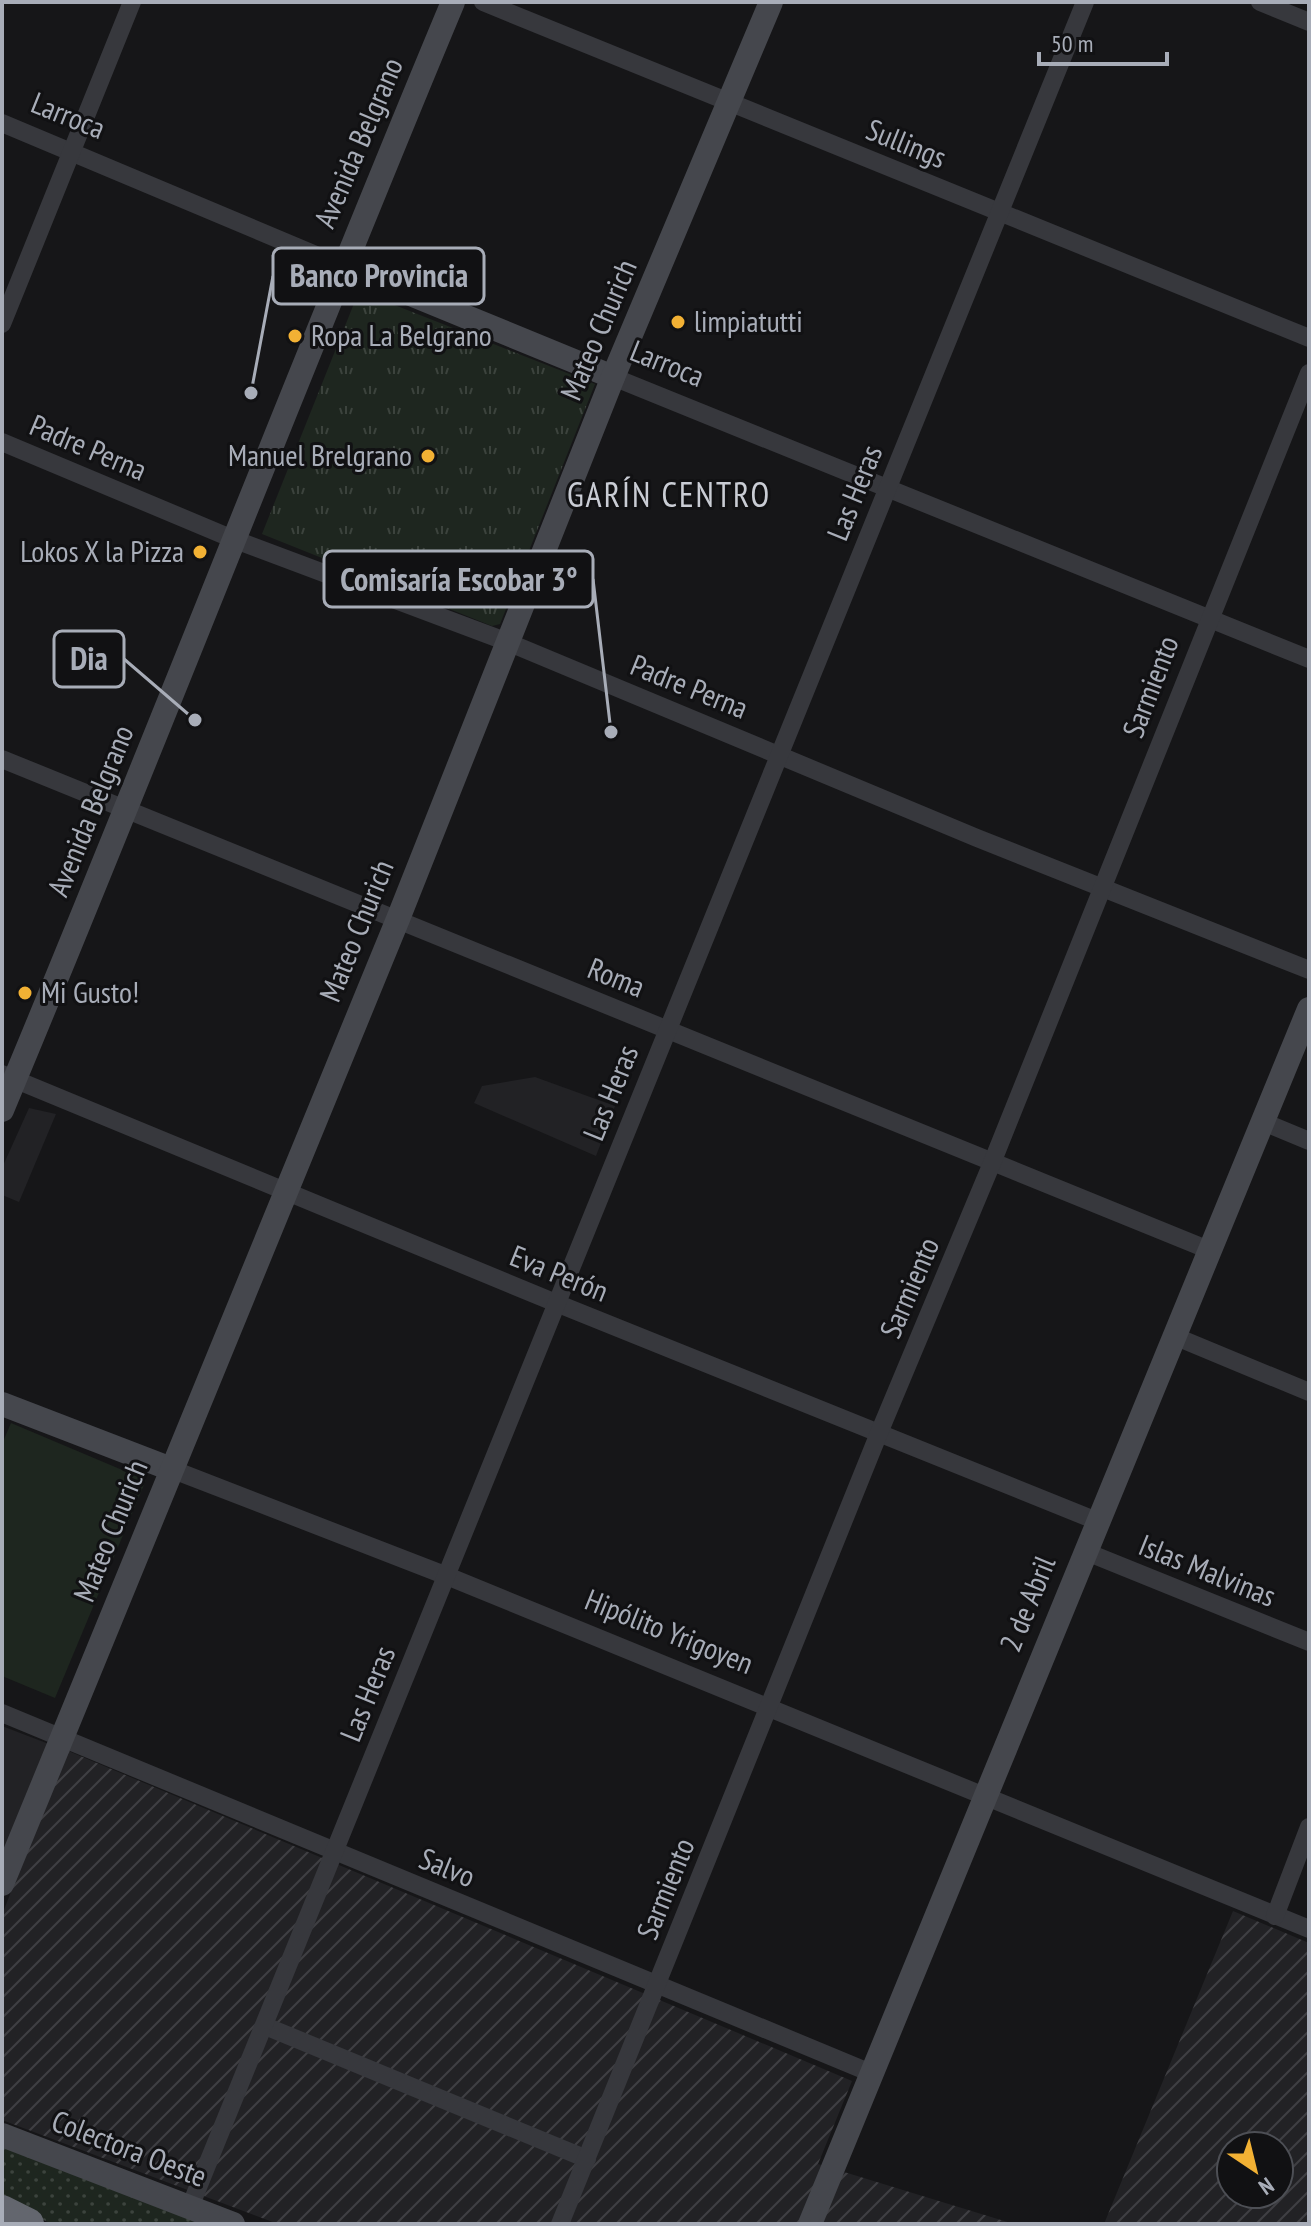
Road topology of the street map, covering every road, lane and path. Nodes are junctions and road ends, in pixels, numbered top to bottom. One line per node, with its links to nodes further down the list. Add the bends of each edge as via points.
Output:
1 (132, 2): 10 (street)
2 (453, 2): 12 (street, Avenida Belgrano)
3 (483, 2): 8 (street, Sullings)
4 (771, 2): 8 (street, Mateo Churich)
5 (1085, 2): 11 (street, Las Heras)
6 (1260, 2): 7 (street)
7 (1309, 22)
8 (730, 105): 11 (street, Sullings); 16 (street, Mateo Churich)
9 (2, 123): 10 (street, Larroca)
10 (71, 151): 12 (street, Larroca); 13 (street)
11 (1001, 212): 14 (street, Sullings); 18 (street, Las Heras)
12 (342, 266): 16 (street, Larroca); 19 (street, Avenida Belgrano)
13 (2, 324)
14 (1309, 338)
15 (1309, 373): 20 (street, Sarmiento)
16 (613, 377): 18 (street, Larroca); 21 (street, Mateo Churich)
17 (2, 442): 19 (street, Padre Perna)
18 (887, 488): 20 (street, Larroca); 23 (street, Las Heras)
19 (233, 539): 21 (street, Padre Perna); 25 (street, Avenida Belgrano)
20 (1207, 619): 22 (street, Larroca); 26 (street, Sarmiento)
21 (505, 641): 23 (street, Padre Perna); 27 (street, Mateo Churich)
22 (1309, 659)
23 (778, 753): 26 (street, Padre Perna); 30 (street, Las Heras)
24 (2, 759): 25 (street, Roma)
25 (126, 810): 27 (street, Roma); 31 (street, Avenida Belgrano)
26 (1102, 888): 28 (street, Padre Perna); 35 (street, Sarmiento)
27 (398, 919): 30 (street, Roma); 36 (street, Mateo Churich)
28 (1309, 970)
29 (1309, 1009): 33 (street, 2 de Abril)
30 (667, 1029): 35 (street, Roma); 38 (street, Las Heras)
31 (8, 1076): 32 (street, Avenida Belgrano); 36 (street, Eva Perón)
32 (2, 1110)
33 (1261, 1121): 34 (street); 37 (street, 2 de Abril)
34 (1309, 1141)
35 (992, 1163): 37 (street, Roma); 42 (street, Sarmiento)
36 (285, 1192): 38 (street, Eva Perón); 43 (street, Mateo Churich)
37 (1209, 1250): 39 (street, 2 de Abril)
38 (556, 1303): 42 (street, Eva Perón); 46 (street, Las Heras)
39 (1174, 1336): 40 (street); 44 (street, 2 de Abril)
40 (1309, 1392)
41 (2, 1404): 43 (street, Hipólito Yrigoyen)
42 (879, 1433): 44 (street, Eva Perón); 48 (street, Sarmiento)
43 (171, 1469): 46 (street, Hipólito Yrigoyen); 50 (street, Mateo Churich)
44 (1097, 1521): 45 (street, 2 de Abril)
45 (1084, 1551): 47 (street, Islas Malvinas); 51 (street, 2 de Abril)
46 (447, 1576): 48 (street, Hipólito Yrigoyen); 53 (street, Las Heras)
47 (1309, 1642)
48 (770, 1708): 51 (street, Hipólito Yrigoyen); 57 (street, Sarmiento)
49 (2, 1713): 50 (street, Salvo)
50 (61, 1738): 53 (street, Salvo); 54 (street, Mateo Churich)
51 (984, 1795): 55 (street, Hipólito Yrigoyen); 59 (street, 2 de Abril)
52 (1309, 1827): 55 (street)
53 (335, 1851): 57 (street, Salvo); 58 (street, Las Heras)
54 (2, 1884)
55 (1275, 1916): 56 (street, Hipólito Yrigoyen)
56 (1309, 1929)
57 (657, 1985): 59 (street, Salvo); 61 (street, Sarmiento)
58 (265, 2026): 61 (street); 62 (street, Las Heras)
59 (871, 2073): 67 (street, 2 de Abril)
60 (2, 2135): 62 (street, Colectora Oeste)
61 (587, 2159): 66 (street, Sarmiento)
62 (190, 2207): 65 (street, Colectora Oeste)
63 (2, 2211): 64 (highway)
64 (28, 2224)
65 (233, 2224)
66 (560, 2224)
67 (810, 2224)

